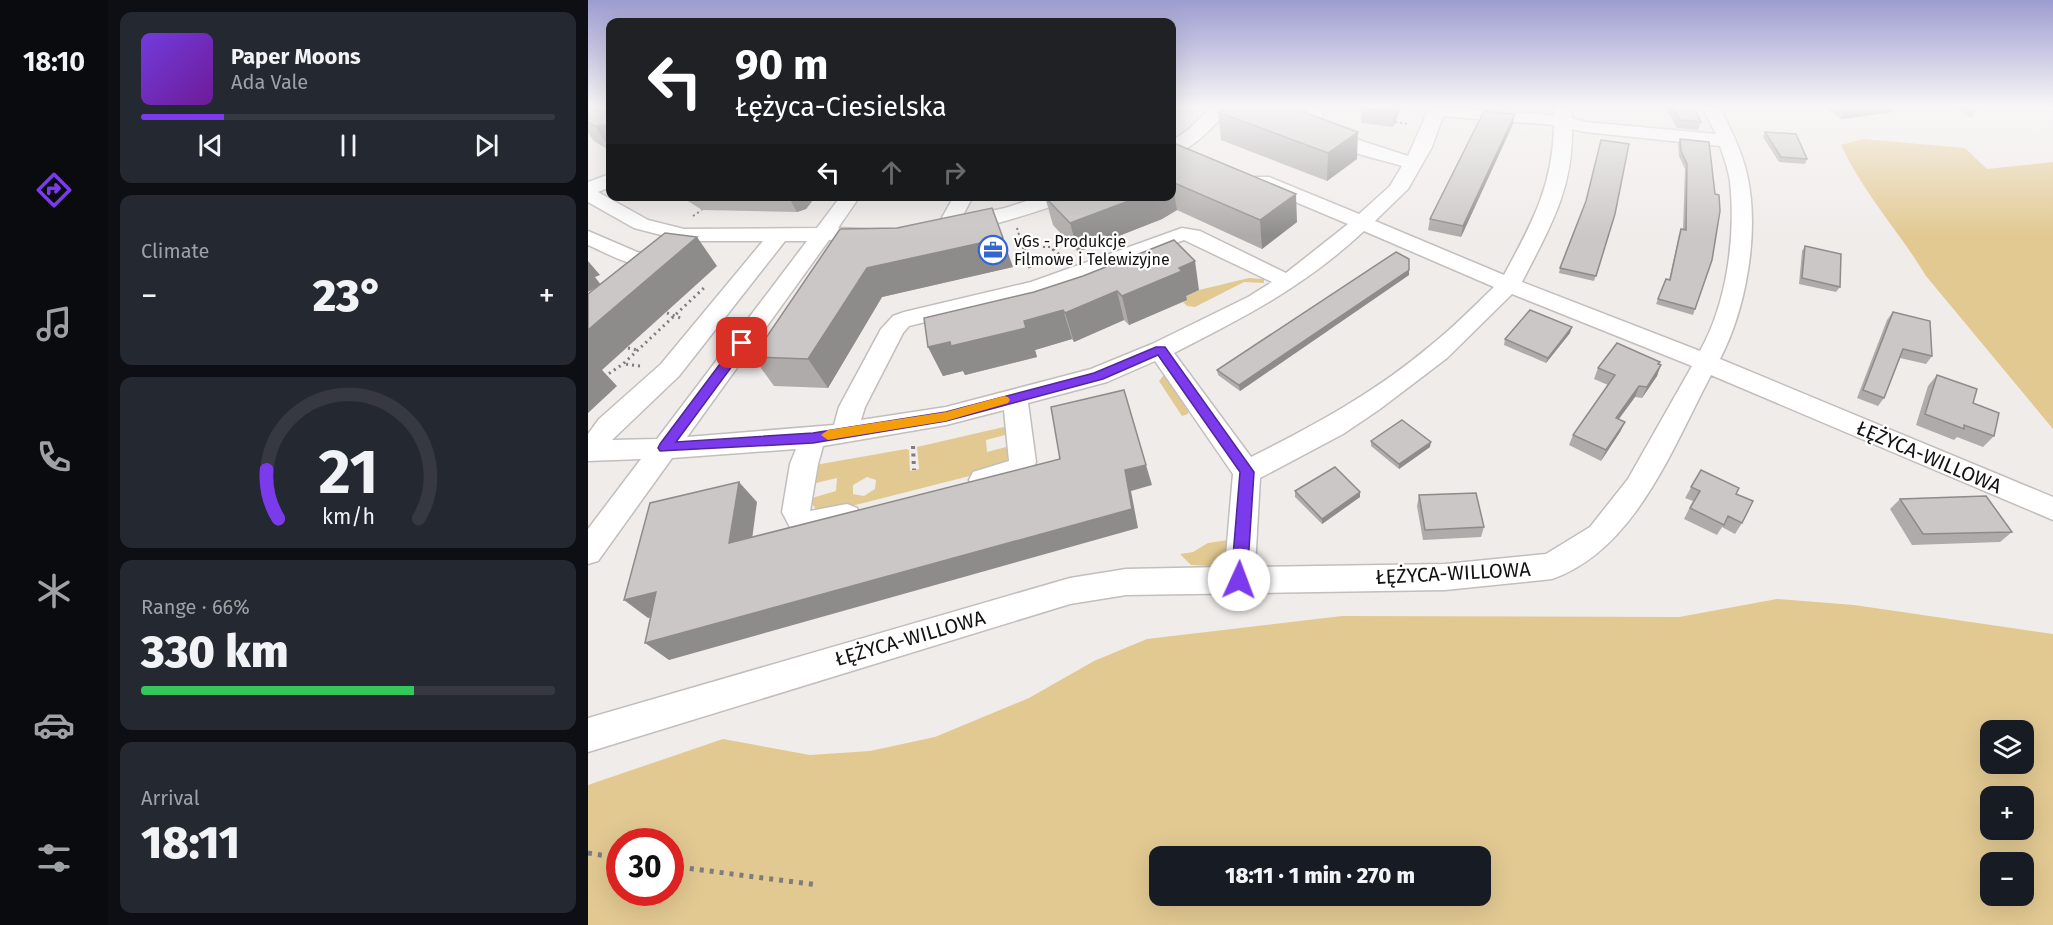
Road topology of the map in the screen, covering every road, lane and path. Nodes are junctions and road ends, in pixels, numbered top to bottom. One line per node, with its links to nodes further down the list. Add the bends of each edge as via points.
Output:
1 (1370, 149): 5 (street)
2 (1421, 149): 5 (street)
3 (1563, 149): 26 (street, via 1556,189)
4 (1730, 149): 32 (street, ŁĘŻYCA-WILLOWA, via 1739,179 1742,224 1727,316)
5 (1414, 164): 12 (street, via 1398,189)
6 (1245, 175): 12 (street, ŁĘŻYCA-WILLOWA)
7 (606, 182): 8 (street)
8 (588, 192): 16 (street, via 641,224 671,233)
9 (847, 201): 15 (street)
10 (960, 201): 11 (street, via 938,227)
11 (1048, 201)
12 (1364, 223): 25 (street); 26 (street, ŁĘŻYCA-WILLOWA)
13 (1017, 225): 19 (path)
14 (892, 232): 15 (street)
15 (824, 234): 16 (street); 40 (street)
16 (779, 235): 34 (street)
17 (588, 237): 20 (street, via 632,257)
18 (672, 242): 20 (street)
19 (1023, 247): 21 (path, via 1050,247); 22 (path)
20 (650, 260): 23 (street)
21 (1067, 262)
22 (1030, 270)
23 (633, 274)
24 (703, 281): 28 (path, via 708,285)
25 (1288, 282): 31 (street); 37 (street, via 1193,235 1182,234 1037,287 912,317 892,329 852,407)
26 (1509, 285): 32 (street, ŁĘŻYCA-WILLOWA); 43 (street, via 1439,352 1371,403)
27 (667, 313): 28 (path)
28 (673, 317): 30 (path)
29 (628, 348): 30 (path)
30 (638, 350): 33 (path)
31 (1160, 350): 36 (street, via 1098,376); 43 (street)
32 (1706, 363): 45 (street, ŁĘŻYCA-WILLOWA); 48 (street, ŁĘŻYCA-WILLOWA, via 1638,487 1600,535 1552,566 1445,577)
33 (623, 364): 34 (path); 35 (path)
34 (670, 370): 41 (street, via 608,426)
35 (595, 383)
36 (1015, 397): 37 (street, via 946,416); 44 (street, via 1021,468)
37 (845, 433): 38 (street)
38 (813, 438): 40 (street); 46 (street, via 796,512 802,522 822,522)
39 (913, 446): 42 (path)
40 (665, 448): 41 (street); 47 (street)
41 (589, 451)
42 (914, 470)
43 (1247, 472): 48 (street)
44 (961, 486)
45 (2052, 509)
46 (868, 510)
47 (588, 552)
48 (1239, 580): 49 (street, ŁĘŻYCA-WILLOWA, via 1126,582 1070,591)
49 (588, 735)
50 (588, 853): 51 (path)
51 (606, 856)
52 (684, 868): 53 (path)
53 (818, 885)

